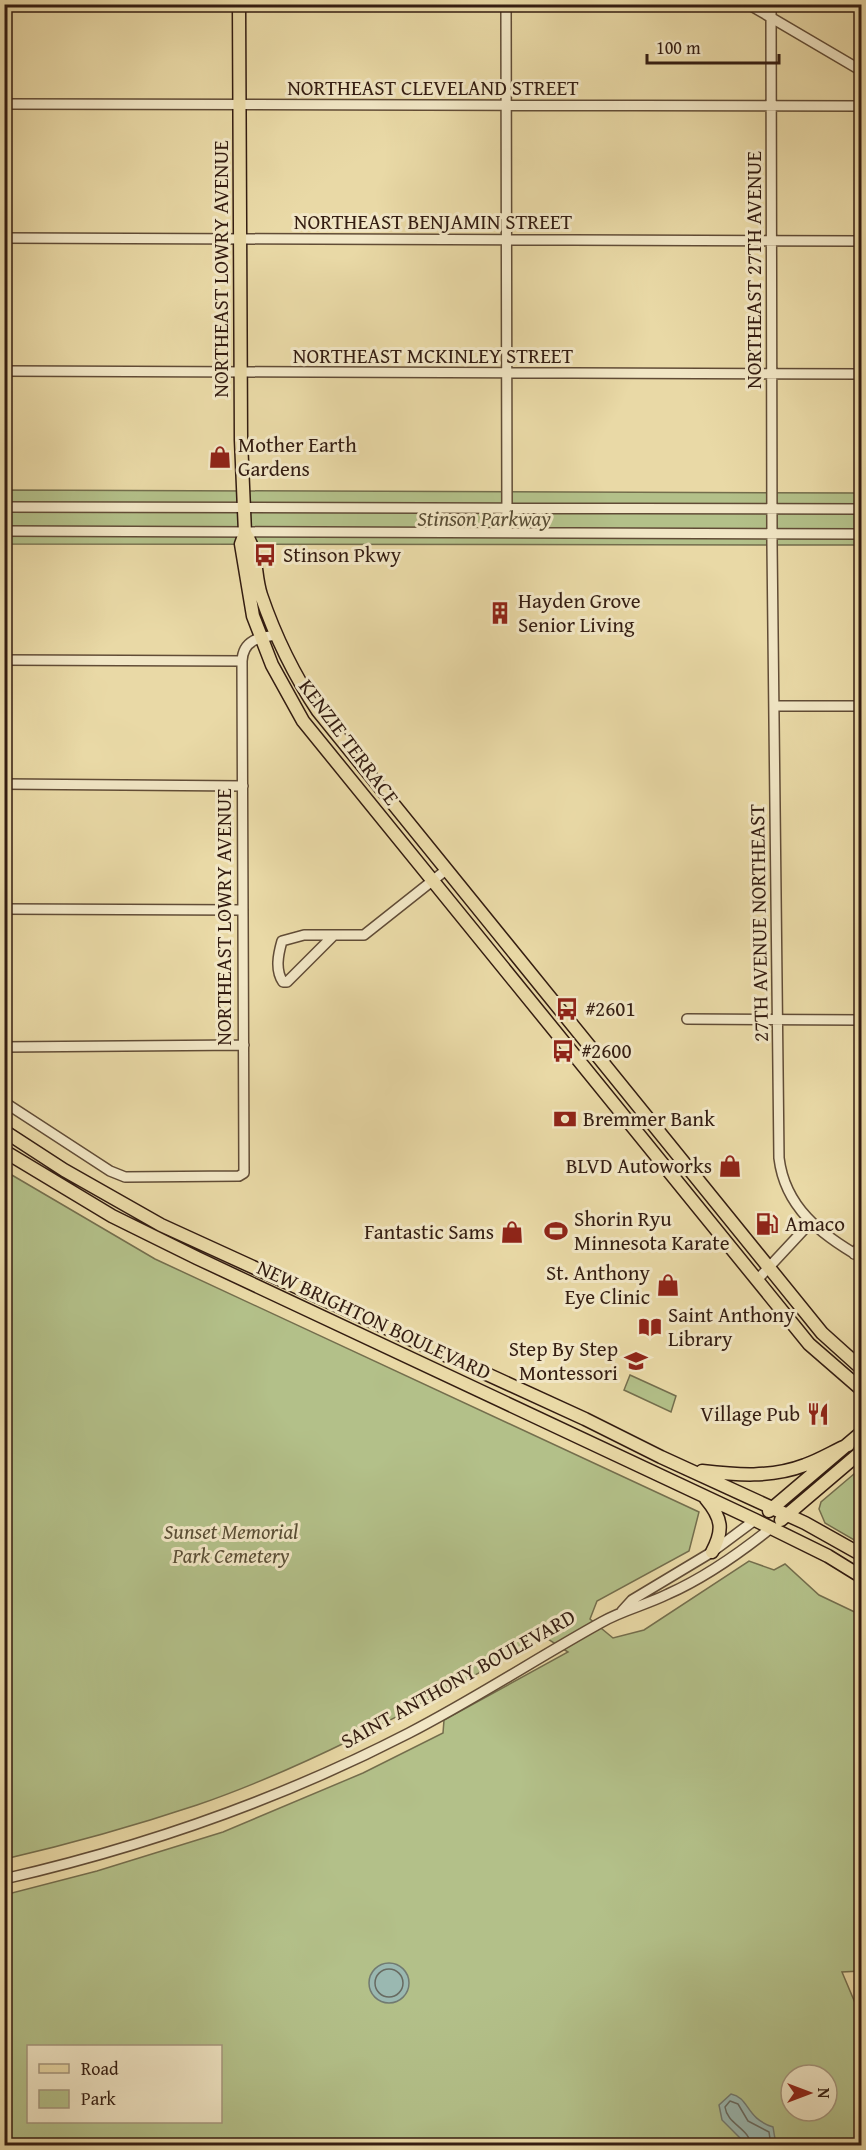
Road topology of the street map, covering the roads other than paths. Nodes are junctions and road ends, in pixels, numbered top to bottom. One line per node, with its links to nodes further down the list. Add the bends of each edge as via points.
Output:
1 (239, 4): 8 (main road, NORTHEAST LOWRY AVENUE)
2 (506, 4): 9 (street)
3 (748, 4): 5 (street)
4 (771, 4): 5 (street, NORTHEAST 27TH AVENUE)
5 (771, 18): 6 (street); 11 (street, NORTHEAST 27TH AVENUE)
6 (861, 71)
7 (4, 104): 8 (street, NORTHEAST CLEVELAND STREET)
8 (240, 105): 9 (street, NORTHEAST CLEVELAND STREET); 13 (main road, NORTHEAST LOWRY AVENUE)
9 (506, 106): 11 (street, NORTHEAST CLEVELAND STREET); 14 (street)
10 (861, 106): 11 (street, NORTHEAST CLEVELAND STREET)
11 (772, 107): 15 (street, NORTHEAST 27TH AVENUE)
12 (4, 238): 13 (street, NORTHEAST BENJAMIN STREET)
13 (240, 239): 14 (street, NORTHEAST BENJAMIN STREET); 18 (main road, NORTHEAST LOWRY AVENUE)
14 (506, 240): 15 (street, NORTHEAST BENJAMIN STREET); 19 (street)
15 (772, 241): 16 (street, NORTHEAST BENJAMIN STREET); 20 (street, NORTHEAST 27TH AVENUE)
16 (861, 241)
17 (4, 371): 18 (street, NORTHEAST MCKINLEY STREET)
18 (240, 373): 19 (street, NORTHEAST MCKINLEY STREET); 23 (main road, NORTHEAST LOWRY AVENUE)
19 (507, 374): 20 (street, NORTHEAST MCKINLEY STREET); 24 (street)
20 (772, 374): 21 (street, NORTHEAST MCKINLEY STREET); 25 (street, NORTHEAST 27TH AVENUE)
21 (861, 374)
22 (4, 507): 23 (street)
23 (243, 508): 24 (street); 29 (main road, NORTHEAST LOWRY AVENUE)
24 (507, 508): 25 (street); 28 (street)
25 (772, 509): 26 (street); 30 (street, NORTHEAST 27TH AVENUE)
26 (861, 509)
27 (4, 531): 29 (street)
28 (507, 532): 29 (street); 30 (street)
29 (245, 533): 32 (main road, KENZIE TERRACE, via 253,544 260,592); 33 (main road, KENZIE TERRACE, via 241,544 243,568)
30 (772, 534): 31 (street); 36 (street, 27TH AVENUE NORTHEAST)
31 (861, 534)
32 (277, 635): 33 (street); 40 (main road, KENZIE TERRACE, via 318,711)
33 (260, 637): 34 (street, via 248,644); 41 (main road, KENZIE TERRACE, via 303,721)
34 (243, 656): 35 (street); 39 (street, NORTHEAST LOWRY AVENUE)
35 (4, 660)
36 (774, 706): 37 (street); 45 (street, 27TH AVENUE NORTHEAST)
37 (861, 706)
38 (4, 784): 39 (street)
39 (243, 786): 43 (street, NORTHEAST LOWRY AVENUE)
40 (446, 870): 41 (street); 56 (main road, KENZIE TERRACE)
41 (432, 882): 44 (street, via 372,931); 57 (main road, KENZIE TERRACE)
42 (4, 909): 43 (street)
43 (243, 910): 48 (street, NORTHEAST LOWRY AVENUE)
44 (333, 936): 44 (street, via 287,982 283,982 278,955 282,941)
45 (778, 1018): 46 (street); 47 (street); 53 (street, 27TH AVENUE NORTHEAST, via 781,1175 786,1192)
46 (687, 1019)
47 (861, 1020)
48 (244, 1046): 49 (street); 50 (street, NORTHEAST LOWRY AVENUE, via 244,1173 228,1177 125,1177)
49 (4, 1047)
50 (4, 1102)
51 (4, 1131): 64 (main road, NEW BRIGHTON BOULEVARD, via 161,1225)
52 (4, 1151): 66 (main road, NEW BRIGHTON BOULEVARD, via 112,1216 197,1258)
53 (811, 1222): 55 (street, 27TH AVENUE NORTHEAST); 56 (street)
54 (861, 1243): 55 (street)
55 (858, 1256)
56 (768, 1268): 57 (street); 58 (main road, KENZIE TERRACE, via 822,1333)
57 (757, 1280): 59 (main road, KENZIE TERRACE, via 809,1344)
58 (861, 1369)
59 (861, 1390)
60 (861, 1432): 61 (main road, SAINT ANTHONY BOULEVARD)
61 (848, 1445): 64 (main road, via 807,1465 778,1473 748,1475); 67 (main road, SAINT ANTHONY BOULEVARD)
62 (861, 1451): 65 (main road, SAINT ANTHONY BOULEVARD)
63 (861, 1459): 65 (main road)
64 (691, 1470): 67 (main road, NEW BRIGHTON BOULEVARD)
65 (841, 1470): 68 (main road, SAINT ANTHONY BOULEVARD)
66 (704, 1496): 69 (main road, NEW BRIGHTON BOULEVARD); 71 (main road, via 721,1524)
67 (773, 1508): 68 (main road, NEW BRIGHTON BOULEVARD); 69 (main road, SAINT ANTHONY BOULEVARD)
68 (787, 1515): 70 (main road, SAINT ANTHONY BOULEVARD); 72 (main road, NEW BRIGHTON BOULEVARD)
69 (755, 1520): 70 (main road, NEW BRIGHTON BOULEVARD); 71 (street, SAINT ANTHONY BOULEVARD)
70 (771, 1528): 73 (main road, NEW BRIGHTON BOULEVARD); 74 (street, SAINT ANTHONY BOULEVARD, via 671,1593)
71 (712, 1552): 74 (street, SAINT ANTHONY BOULEVARD, via 632,1600)
72 (861, 1555)
73 (861, 1577)
74 (622, 1611): 75 (street, SAINT ANTHONY BOULEVARD, via 409,1733 253,1804 104,1854)
75 (4, 1879)

